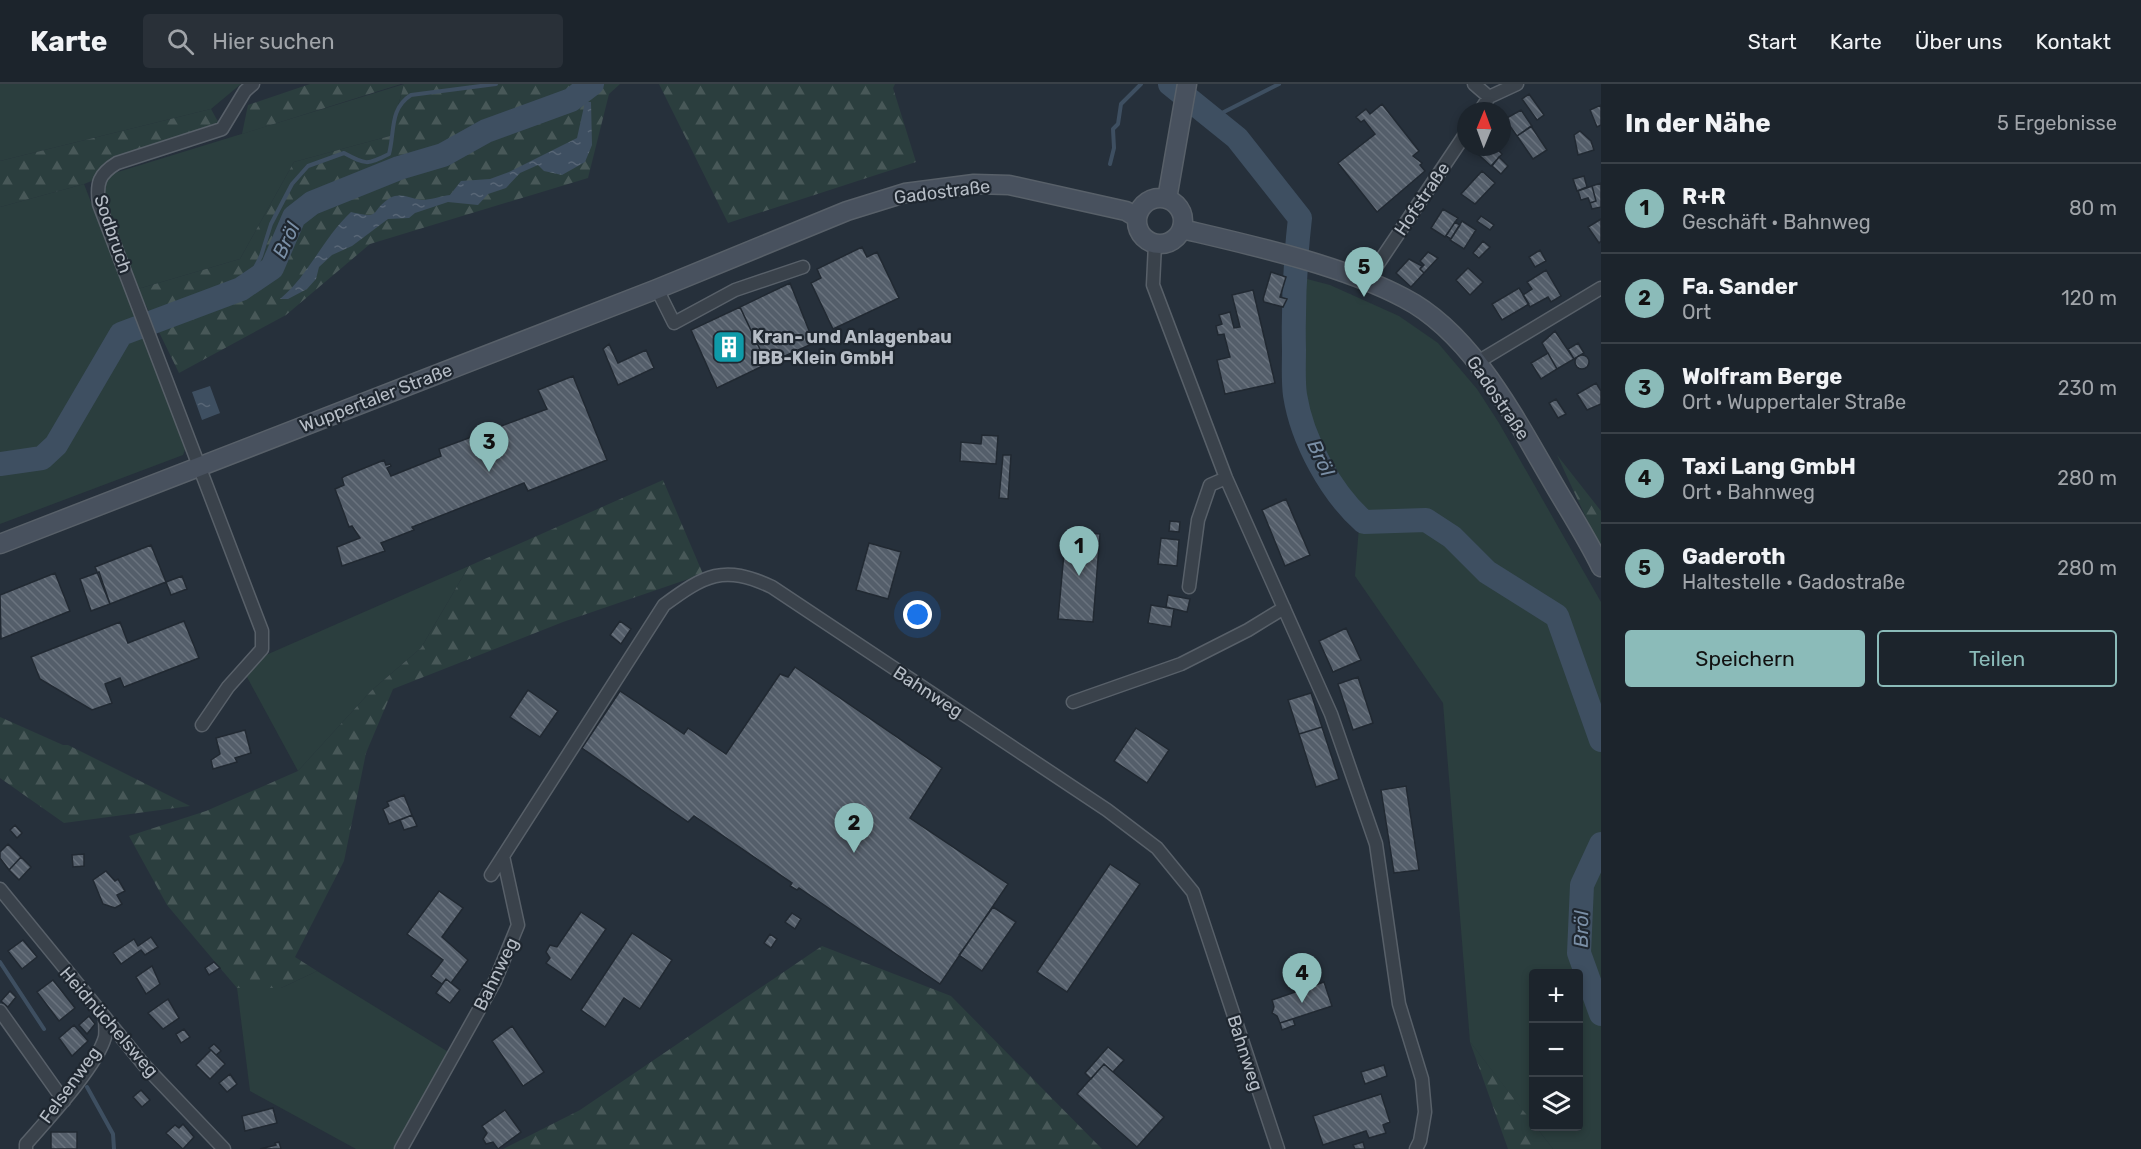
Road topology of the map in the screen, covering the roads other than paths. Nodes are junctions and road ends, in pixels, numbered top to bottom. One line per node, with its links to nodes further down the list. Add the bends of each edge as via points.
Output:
1 (253, 84): 18 (street, Sodbruch, via 222,129 117,163 104,171 96,184 99,204)
2 (1187, 84): 8 (main road)
3 (1474, 84): 5 (street)
4 (1517, 84): 5 (street)
5 (1489, 98): 6 (street)
6 (1486, 102)
7 (1457, 146): 13 (street, Hofstraße)
8 (1167, 199): 9 (main road, via 1147,201); 10 (main road, via 1182,214)
9 (1136, 217): 11 (main road, via 1138,231); 12 (main road, Gadostraße, via 1126,211 1034,189 974,184 905,193 847,211)
10 (1182, 229): 11 (main road, via 1174,239); 17 (main road, Gadostraße, via 1304,261 1405,298 1445,328)
11 (1155, 244): 19 (street, via 1153,285)
12 (752, 250): 16 (main road, Wuppertaler Straße)
13 (1378, 264)
14 (803, 267): 16 (street, via 735,290 675,323)
15 (1601, 288): 17 (street)
16 (657, 289): 18 (main road, Wuppertaler Straße)
17 (1476, 363): 21 (main road, Gadostraße, via 1500,394)
18 (200, 466): 20 (main road, Wuppertaler Straße); 25 (street, Sodbruch, via 262,631 262,649 228,687)
19 (1226, 478): 22 (street, via 1209,485 1198,520); 23 (street)
20 (0, 544)
21 (1600, 564)
22 (1189, 586)
23 (1284, 608): 24 (street, via 1181,664); 36 (street, via 1331,714 1376,844 1399,1004 1422,1079 1425,1112)
24 (1073, 702)
25 (202, 725)
26 (503, 856): 27 (street, Bahnweg); 34 (street, Bahnweg, via 518,925 495,981); 35 (street, Bahnweg, via 664,605 704,579 721,573 748,575 1107,810 1157,848 1193,892)
27 (491, 875)
28 (0, 890): 30 (street, Heidnüchelsweg)
29 (0, 1011): 31 (street)
30 (105, 1018): 31 (street, Felsenweg, via 105,1037); 33 (street, Heidnüchelsweg)
31 (64, 1101): 32 (street, Felsenweg, via 26,1143)
32 (26, 1149)
33 (224, 1149)
34 (401, 1149)
35 (1278, 1149)
36 (1416, 1149)

